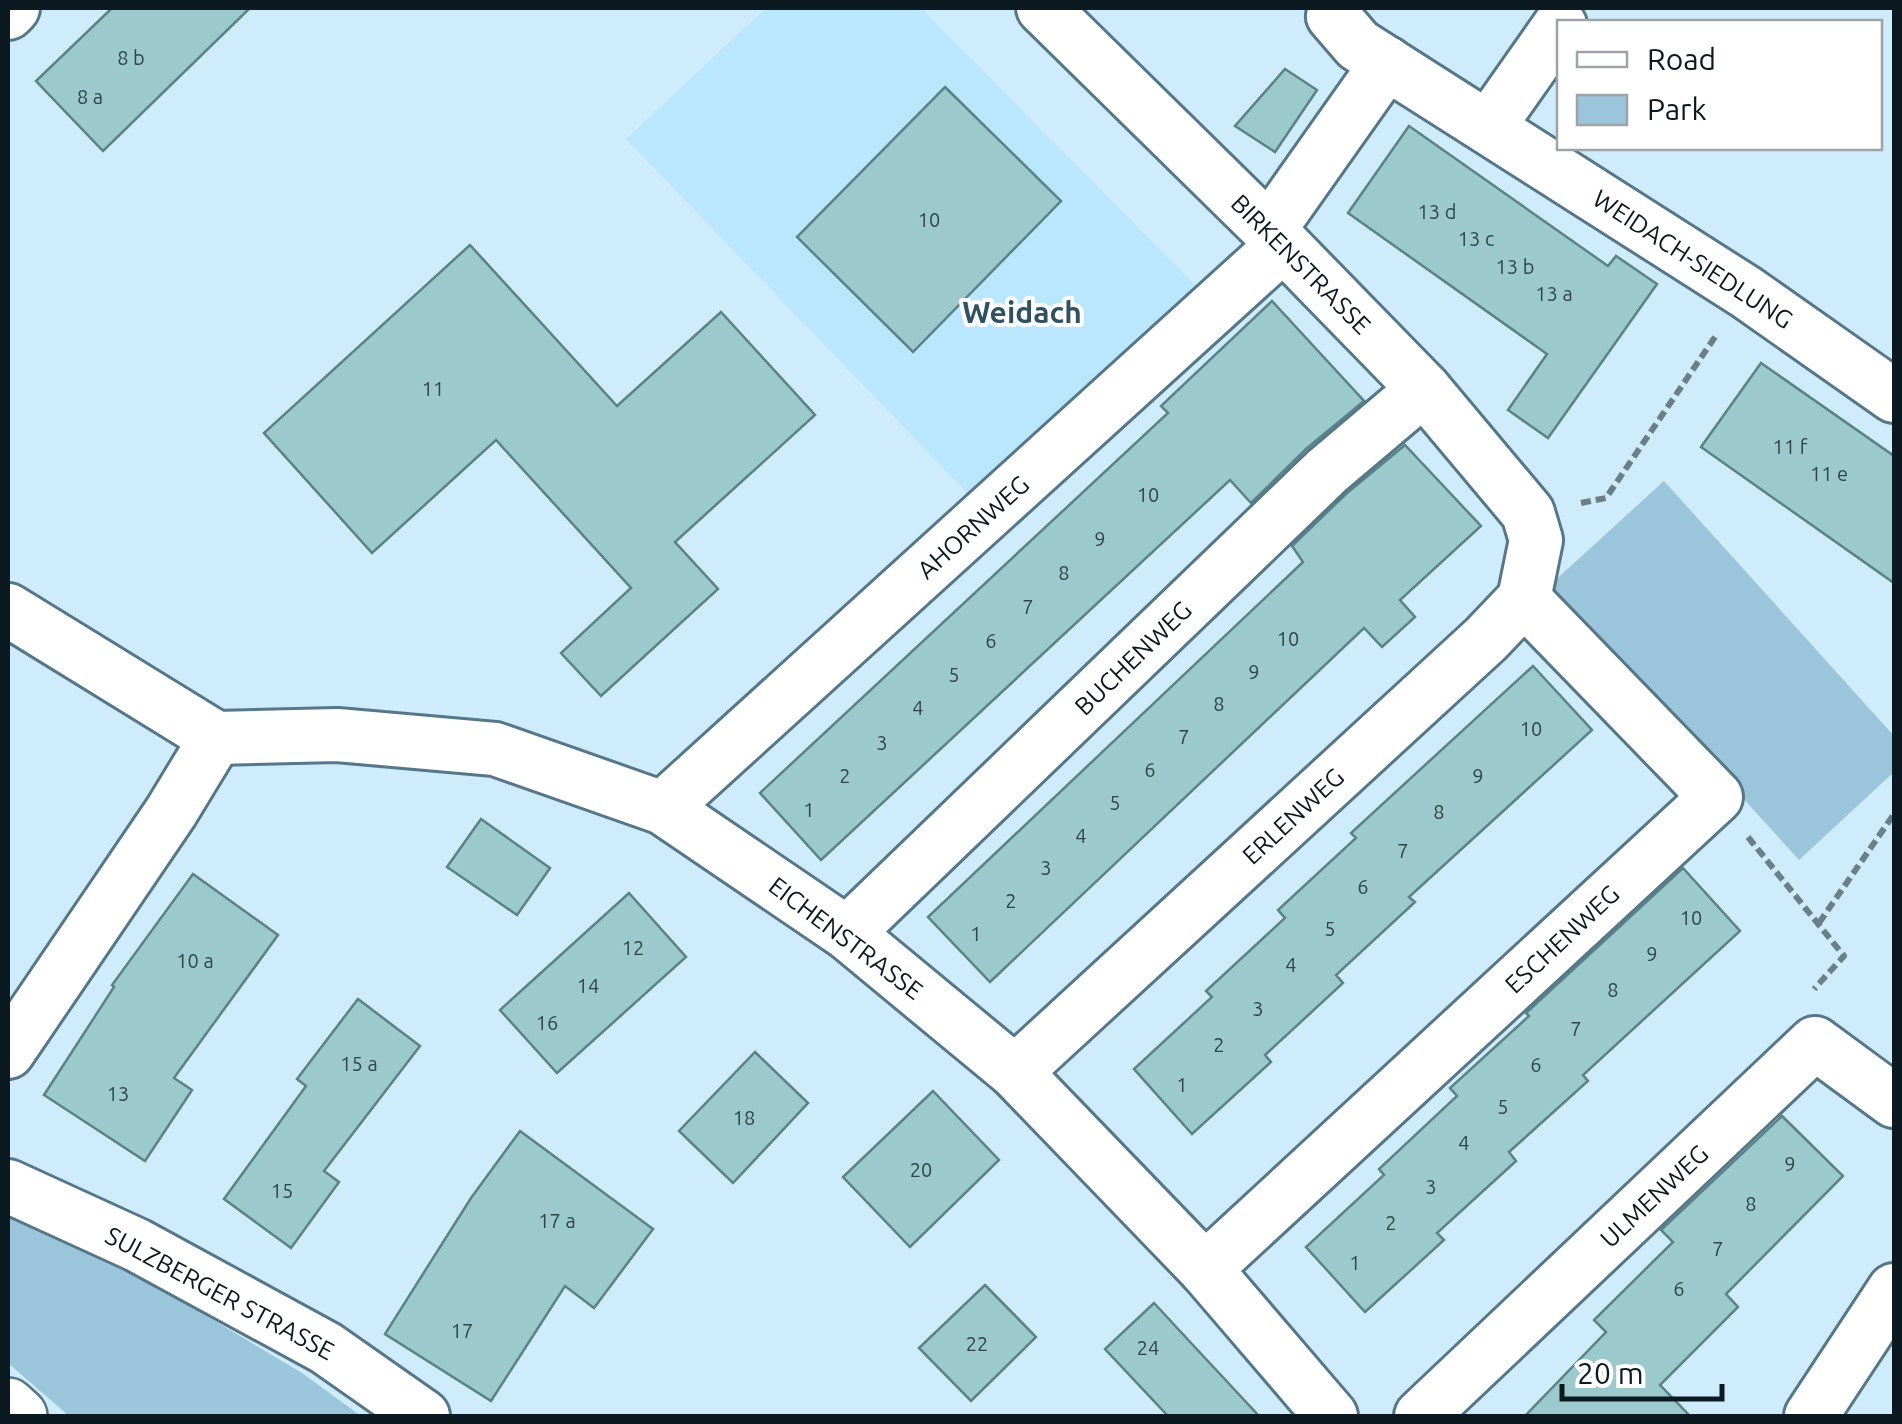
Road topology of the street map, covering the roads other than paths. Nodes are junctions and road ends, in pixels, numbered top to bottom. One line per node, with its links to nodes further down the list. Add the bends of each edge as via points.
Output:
1 (13, 8): 4 (street)
2 (1043, 8): 8 (street, BIRKENSTRASSE)
3 (1335, 8): 6 (street, WEIDACH-SIEDLUNG, via 1333,16 1358,45)
4 (8, 13)
5 (1557, 28): 7 (street)
6 (1387, 63): 7 (street, WEIDACH-SIEDLUNG); 8 (street, AHORNWEG)
7 (1489, 126): 10 (street, WEIDACH-SIEDLUNG)
8 (1276, 238): 9 (street, BIRKENSTRASSE); 14 (street, AHORNWEG)
9 (1424, 390): 11 (street, BIRKENSTRASSE, via 1532,526); 15 (street, BUCHENWEG, via 1327,470)
10 (1894, 396)
11 (1524, 599): 17 (street, ERLENWEG); 20 (street, ESCHENWEG, via 1716,798)
12 (8, 610): 13 (street)
13 (216, 738): 14 (street, EICHENSTRASSE, via 337,736 495,749); 16 (street)
14 (663, 808): 15 (street, EICHENSTRASSE)
15 (847, 933): 17 (street, EICHENSTRASSE)
16 (8, 1052)
17 (1015, 1072): 20 (street, EICHENSTRASSE)
18 (1894, 1101): 26 (street, ULMENWEG, via 1815,1043)
19 (8, 1186): 24 (street, SULZBERGER STRASSE, via 137,1246 326,1348)
20 (1205, 1269): 25 (street, EICHENSTRASSE)
21 (1894, 1290): 27 (street)
22 (8, 1406): 23 (street)
23 (18, 1416)
24 (423, 1416)
25 (1331, 1416)
26 (1421, 1416)
27 (1811, 1416)

